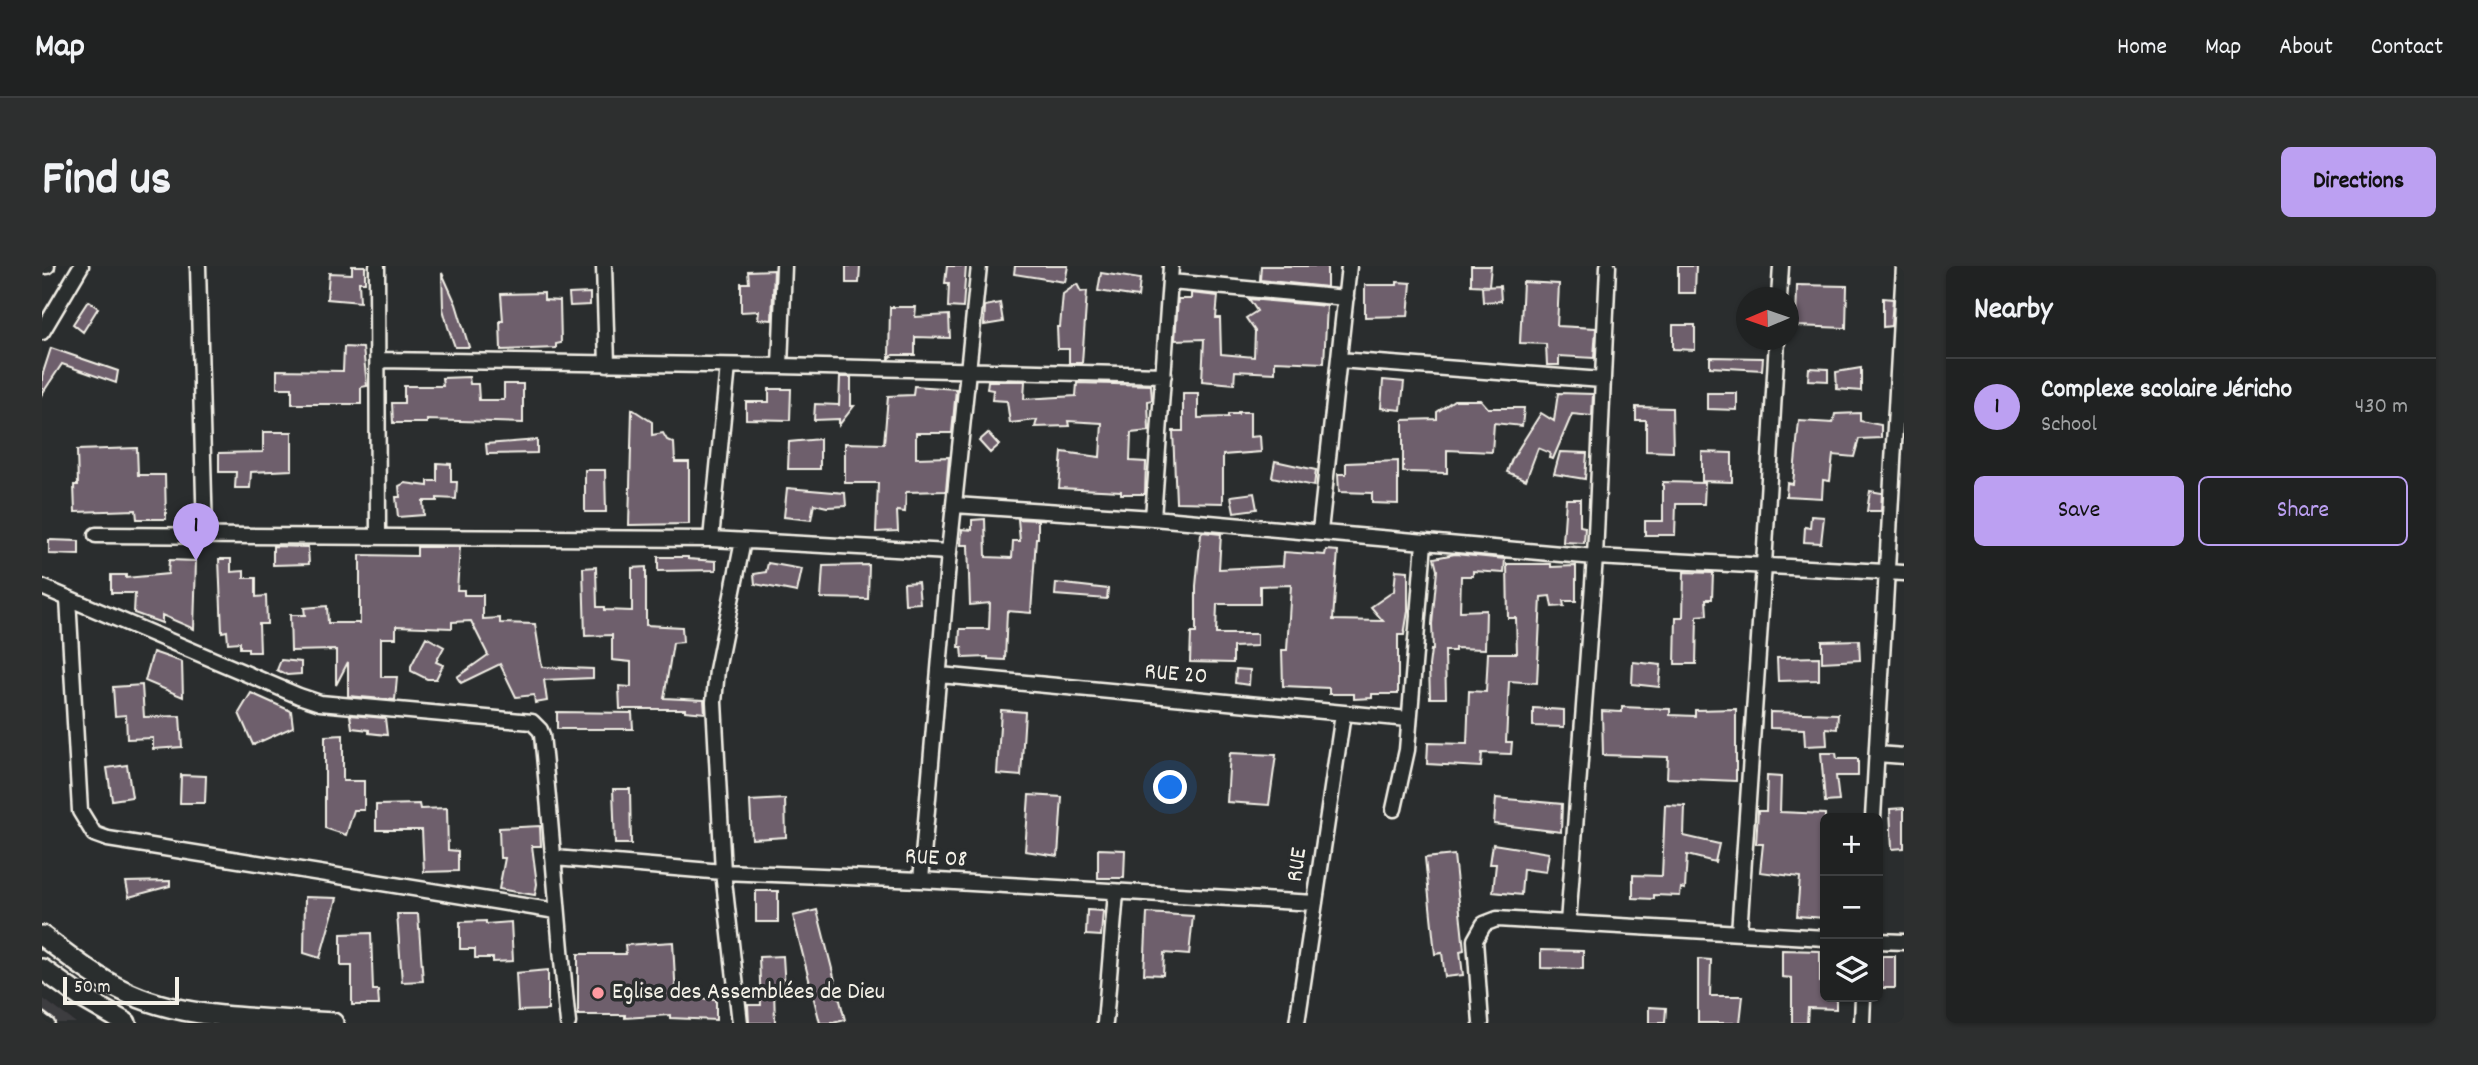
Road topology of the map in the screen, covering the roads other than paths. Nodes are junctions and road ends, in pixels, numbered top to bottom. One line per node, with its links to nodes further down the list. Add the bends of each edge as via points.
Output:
1 (42, 266): 2 (street)
2 (47, 266)
3 (81, 266): 17 (street)
4 (198, 266): 31 (street)
5 (377, 266): 19 (street)
6 (604, 266): 21 (street)
7 (784, 266): 23 (street)
8 (979, 266): 24 (street)
9 (1171, 266): 14 (street)
10 (1349, 266): 16 (street)
11 (1608, 266): 26 (street)
12 (1780, 266): 15 (street)
13 (1904, 266): 39 (street)
14 (1171, 282): 16 (street); 25 (street)
15 (1779, 287)
16 (1346, 298): 20 (street)
17 (42, 332)
18 (1775, 350): 38 (street)
19 (378, 360): 21 (street); 32 (street)
20 (1339, 360): 26 (street); 29 (street)
21 (607, 364): 22 (street)
22 (728, 366): 23 (street); 33 (street)
23 (780, 366): 24 (street)
24 (969, 371): 25 (street); 27 (street)
25 (1164, 375): 28 (street)
26 (1602, 380): 37 (street)
27 (955, 505): 28 (street); 36 (street)
28 (1153, 517): 29 (street)
29 (1320, 531): 35 (street)
30 (96, 536): 31 (street)
31 (205, 536): 32 (street)
32 (378, 537): 33 (street)
33 (711, 539): 34 (street)
34 (743, 541): 36 (street); 51 (street, via 715,689)
35 (1424, 543): 37 (street); 45 (street)
36 (949, 552): 43 (street)
37 (1595, 556): 38 (street); 56 (street)
38 (1764, 565): 39 (street); 57 (street)
39 (1888, 572): 40 (street); 46 (street)
40 (1904, 573)
41 (42, 587): 42 (street)
42 (68, 598): 50 (street, via 320,703 531,722 542,735); 55 (street, via 80,811 94,834)
43 (940, 675): 44 (street, RUE 20); 52 (street)
44 (1343, 714): 45 (street, RUE 20); 54 (street, RUE)
45 (1408, 719): 48 (street, via 1405,765)
46 (1877, 754): 47 (street); 49 (street)
47 (1904, 756)
48 (1394, 809)
49 (1873, 813)
50 (555, 858): 51 (street, RUE 08); 55 (street)
51 (723, 872): 52 (street, RUE 08); 69 (street)
52 (921, 880): 53 (street, RUE 08)
53 (1116, 892): 54 (street, RUE 08); 70 (street)
54 (1315, 903): 71 (street, RUE)
55 (556, 911): 68 (street)
56 (1569, 923): 57 (street); 72 (street, via 1497,919 1484,924 1475,940)
57 (1739, 933): 59 (street)
58 (42, 936): 67 (main road, via 123,991 184,1011)
59 (1820, 938)
60 (1883, 941): 61 (street)
61 (1904, 942)
62 (42, 969): 66 (main road)
63 (1863, 1002): 73 (street)
64 (42, 1017): 65 (lane)
65 (50, 1023)
66 (127, 1023)
67 (333, 1023)
68 (568, 1023)
69 (740, 1023)
70 (1105, 1023)
71 (1297, 1023)
72 (1481, 1023)
73 (1863, 1023)

